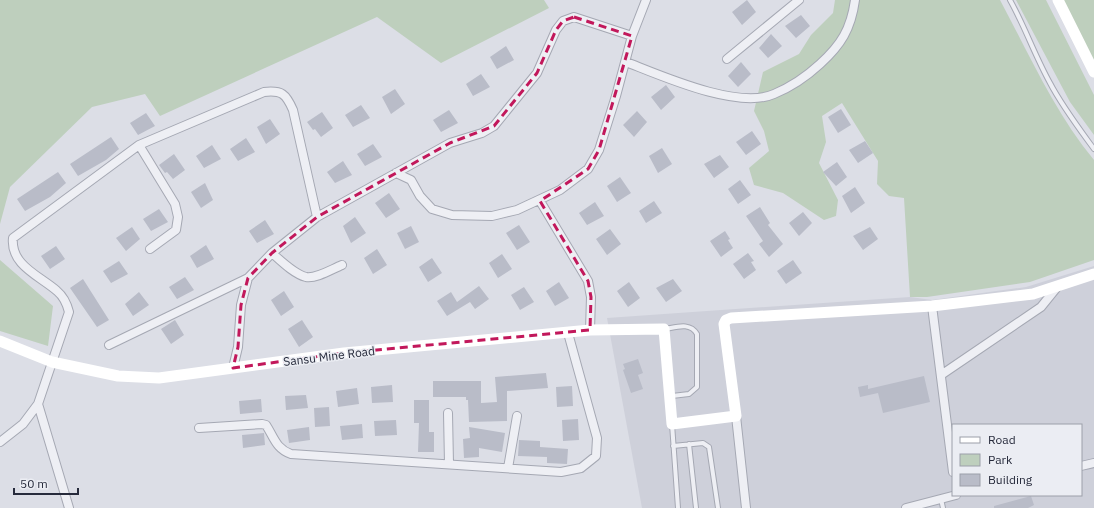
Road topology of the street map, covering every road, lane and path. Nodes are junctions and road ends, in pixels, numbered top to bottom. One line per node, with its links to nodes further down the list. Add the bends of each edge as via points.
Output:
1 (646, 0): 6 (street)
2 (798, 0): 7 (street)
3 (855, 0): 8 (street, via 853,19 837,49 808,75 774,95 755,98 699,89)
4 (1010, 0): 11 (lane, via 1050,83)
5 (1058, 0): 9 (street)
6 (632, 36): 8 (street); 12 (street, via 574,17 563,21 556,30 536,73 494,126 482,133 450,143)
7 (728, 59)
8 (626, 62): 13 (street, via 598,150 588,169)
9 (1094, 72)
10 (139, 145): 14 (street, via 264,92 276,91 287,97 293,110); 15 (street, via 175,204 178,217 176,230); 27 (street, via 14,238 12,246 20,262 58,292 70,312)
11 (1094, 148)
12 (396, 173): 13 (street, via 411,180 420,196 432,209 452,215 492,216 518,210); 14 (street)
13 (540, 201): 23 (street, via 588,281 591,297)
14 (317, 217): 16 (street)
15 (150, 249)
16 (272, 253): 17 (street, via 306,277); 19 (street)
17 (342, 266)
18 (1094, 274): 20 (street)
19 (248, 278): 26 (street); 28 (street, via 241,305 238,347)
20 (1058, 286): 21 (street, via 1033,294); 29 (street, via 1041,307)
21 (932, 306): 29 (street); 34 (street, via 856,309 726,320 724,324)
22 (664, 329): 23 (street, Sansu Mine Road); 30 (street); 30 (lane, via 688,326 697,334 697,387 689,394)
23 (590, 330): 24 (street, Sansu Mine Road)
24 (568, 333): 28 (street, Sansu Mine Road, via 344,353); 44 (street, via 597,438 596,456 580,468 561,472)
25 (0, 341): 27 (street, Sansu Mine Road)
26 (109, 345)
27 (52, 362): 28 (street, Sansu Mine Road, via 118,376 159,378); 31 (street)
28 (233, 368)
29 (941, 375): 42 (street)
30 (669, 397): 35 (street)
31 (38, 404): 37 (street, via 23,424); 47 (street)
32 (448, 413): 41 (street)
33 (517, 416): 44 (street)
34 (736, 416): 35 (street); 51 (street)
35 (672, 424): 39 (lane)
36 (198, 428): 41 (street, via 262,424 266,426 278,447 291,454)
37 (0, 442)
38 (689, 444): 39 (lane); 49 (lane); 50 (lane, via 703,443 709,447)
39 (673, 446): 48 (lane)
40 (1094, 463): 43 (street)
41 (449, 464): 44 (street)
42 (952, 464)
43 (1082, 466)
44 (508, 468)
45 (952, 496): 46 (street)
46 (941, 499): 52 (street); 53 (lane)
47 (69, 508)
48 (678, 508)
49 (696, 508)
50 (718, 508)
51 (746, 508)
52 (906, 508)
53 (943, 508)

